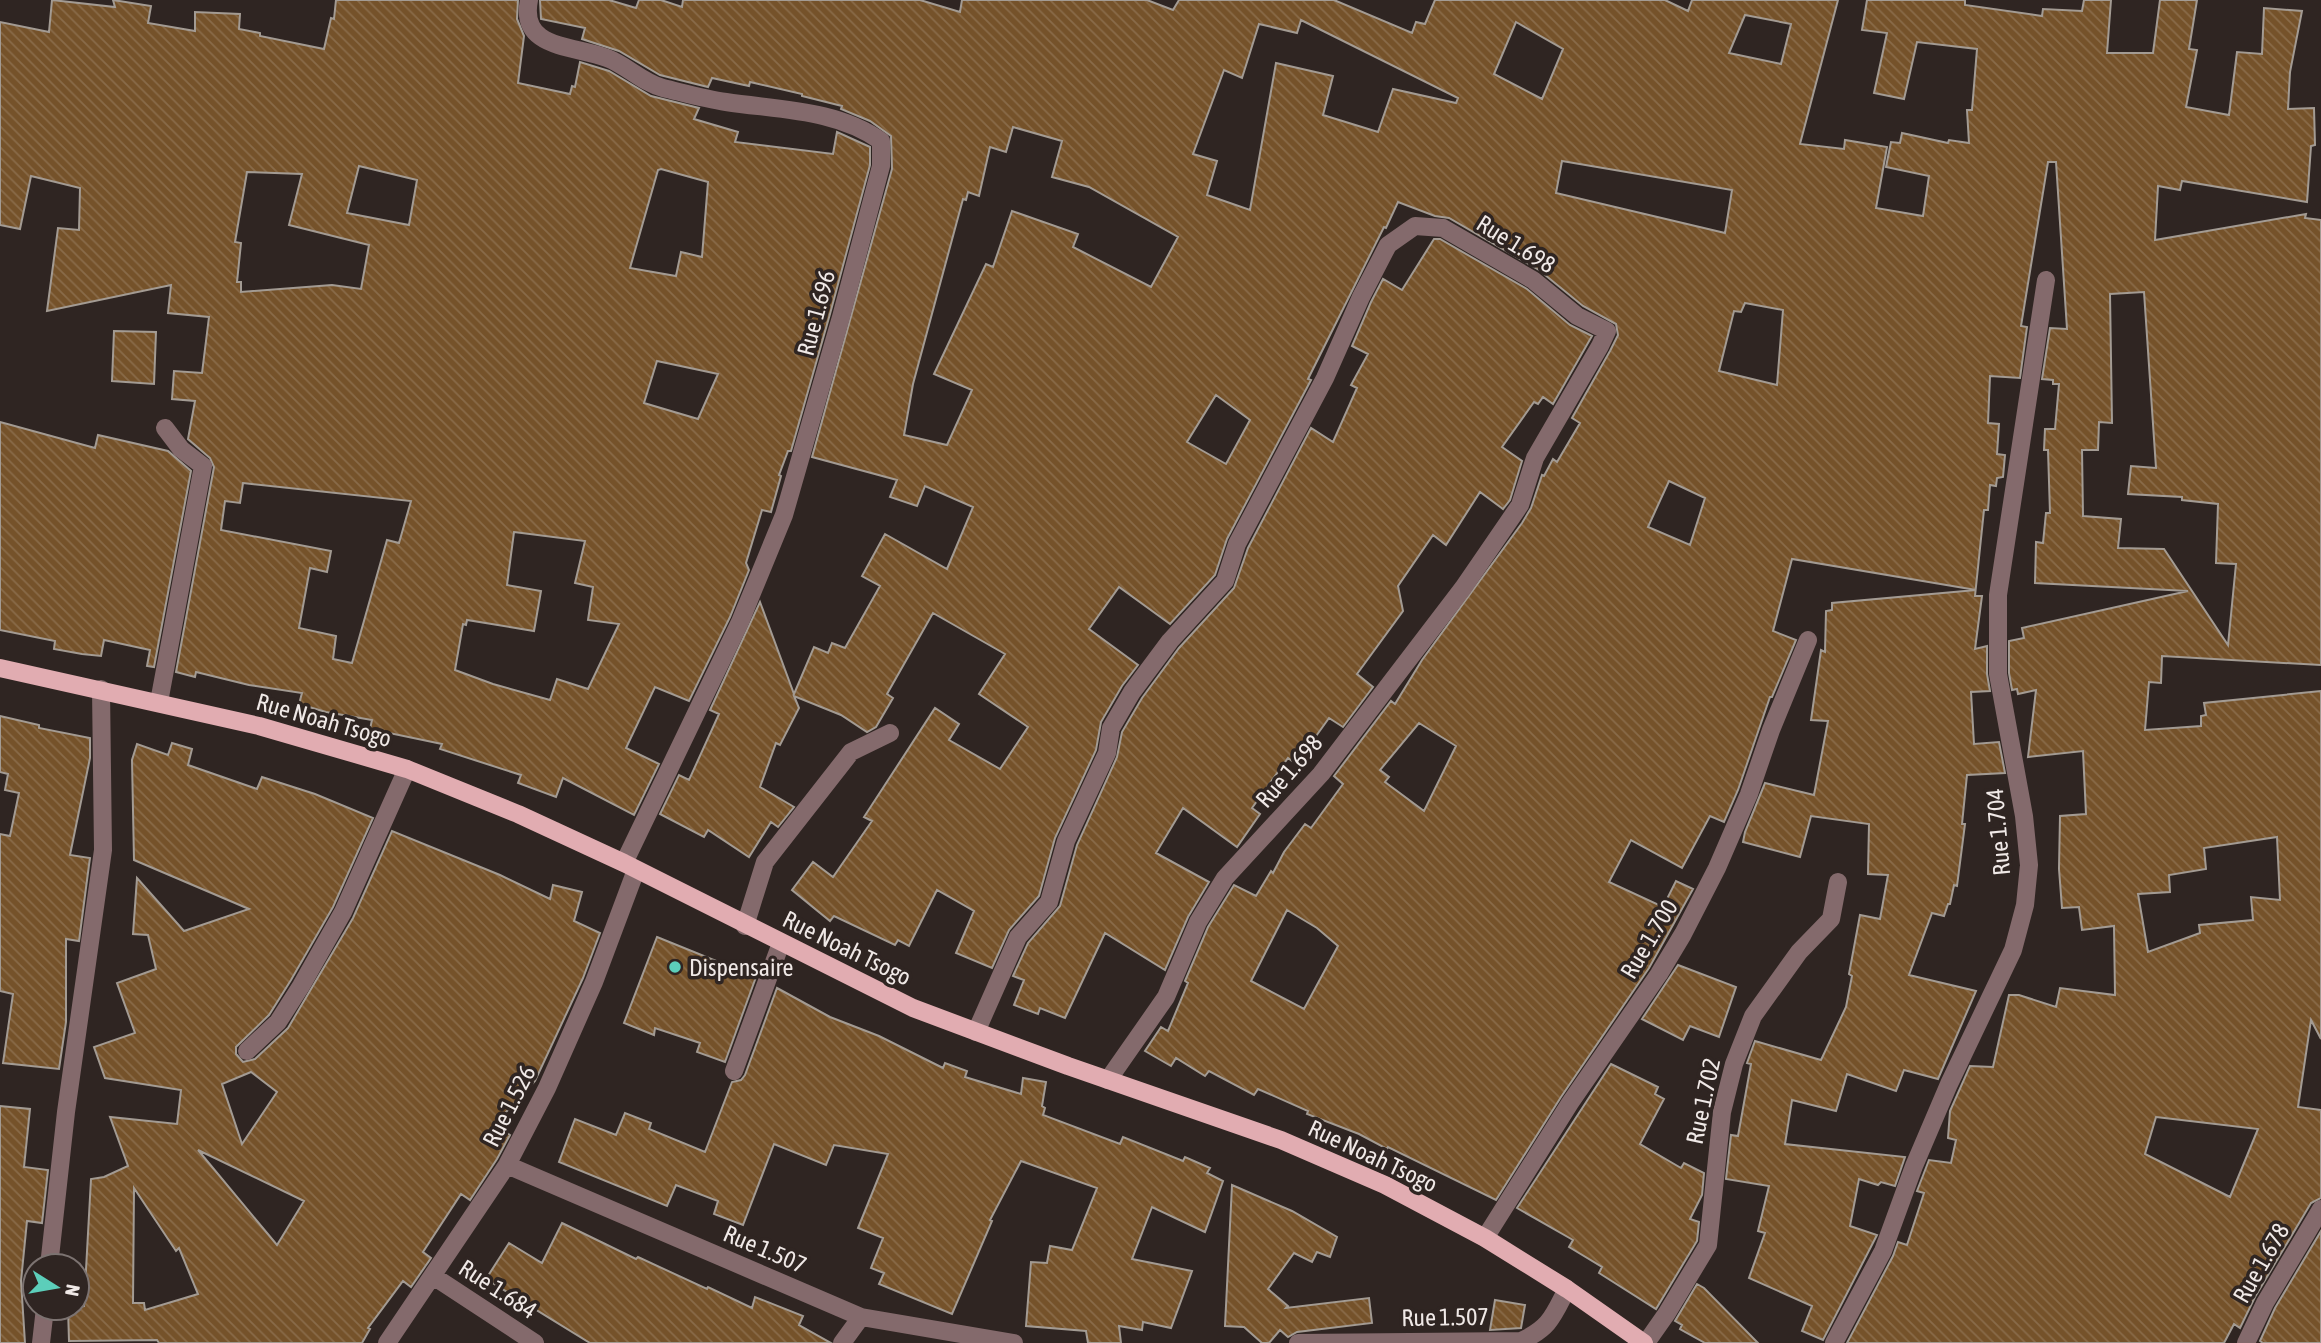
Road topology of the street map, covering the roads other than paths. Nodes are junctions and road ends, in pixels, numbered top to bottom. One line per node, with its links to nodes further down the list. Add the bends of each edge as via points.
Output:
1 (529, 0): 10 (street, Rue 1.696, via 526,15 538,38 609,59 659,87 831,118 866,130 881,141 881,166 784,515)
2 (2046, 281): 33 (street, Rue 1.704, via 1998,595 1998,674 2029,865 2025,905 2013,950 1949,1084 1883,1251)
3 (164, 428): 7 (street, via 203,466)
4 (1808, 640): 20 (street, Rue 1.700, via 1749,794 1683,934)
5 (0, 668): 6 (main road, Rue Noah Tsogo)
6 (101, 689): 7 (main road, Rue Noah Tsogo); 21 (street, via 103,850)
7 (159, 702): 9 (main road, Rue Noah Tsogo)
8 (890, 733): 12 (street, via 851,752 765,862)
9 (407, 769): 10 (main road, Rue Noah Tsogo, via 519,814); 15 (street, via 343,912 307,976 278,1022)
10 (630, 867): 12 (main road, Rue Noah Tsogo); 18 (street, Rue 1.526, via 583,1006)
11 (1838, 882): 32 (street, Rue 1.702, via 1831,919 1799,952 1753,1016 1734,1064 1723,1112 1708,1245)
12 (745, 926): 13 (main road, Rue Noah Tsogo)
13 (781, 943): 14 (main road, Rue Noah Tsogo, via 913,1008); 16 (street)
14 (976, 1032): 17 (main road, Rue Noah Tsogo); 17 (street, Rue 1.698, via 1018,937 1049,902 1066,841 1107,753 1111,728 1170,641 1225,581 1237,544 1325,378 1388,245 1415,226 1443,228 1523,274 1577,316 1606,331 1535,457 1520,505 1464,588 1321,774 1226,878 1198,922 1166,997)
15 (247, 1051)
16 (734, 1071)
17 (1108, 1080): 20 (main road, Rue Noah Tsogo, via 1281,1140 1385,1185)
18 (507, 1165): 22 (street, Rue 1.526); 24 (street, Rue 1.507)
19 (2321, 1209): 34 (street, Rue 1.678)
20 (1485, 1238): 23 (main road, Rue Noah Tsogo)
21 (51, 1252)
22 (433, 1276): 27 (street, Rue 1.526); 28 (street, Rue 1.684)
23 (1567, 1289): 31 (street, Rue 1.507, via 1549,1322 1538,1334 1521,1341); 32 (main road, Rue Noah Tsogo)
24 (861, 1317): 29 (street); 30 (street, Rue 1.507)
25 (43, 1322): 26 (street)
26 (41, 1343)
27 (387, 1343)
28 (535, 1343)
29 (842, 1343)
30 (1014, 1343)
31 (1298, 1343)
32 (1645, 1343)
33 (1834, 1343)
34 (2246, 1343)

